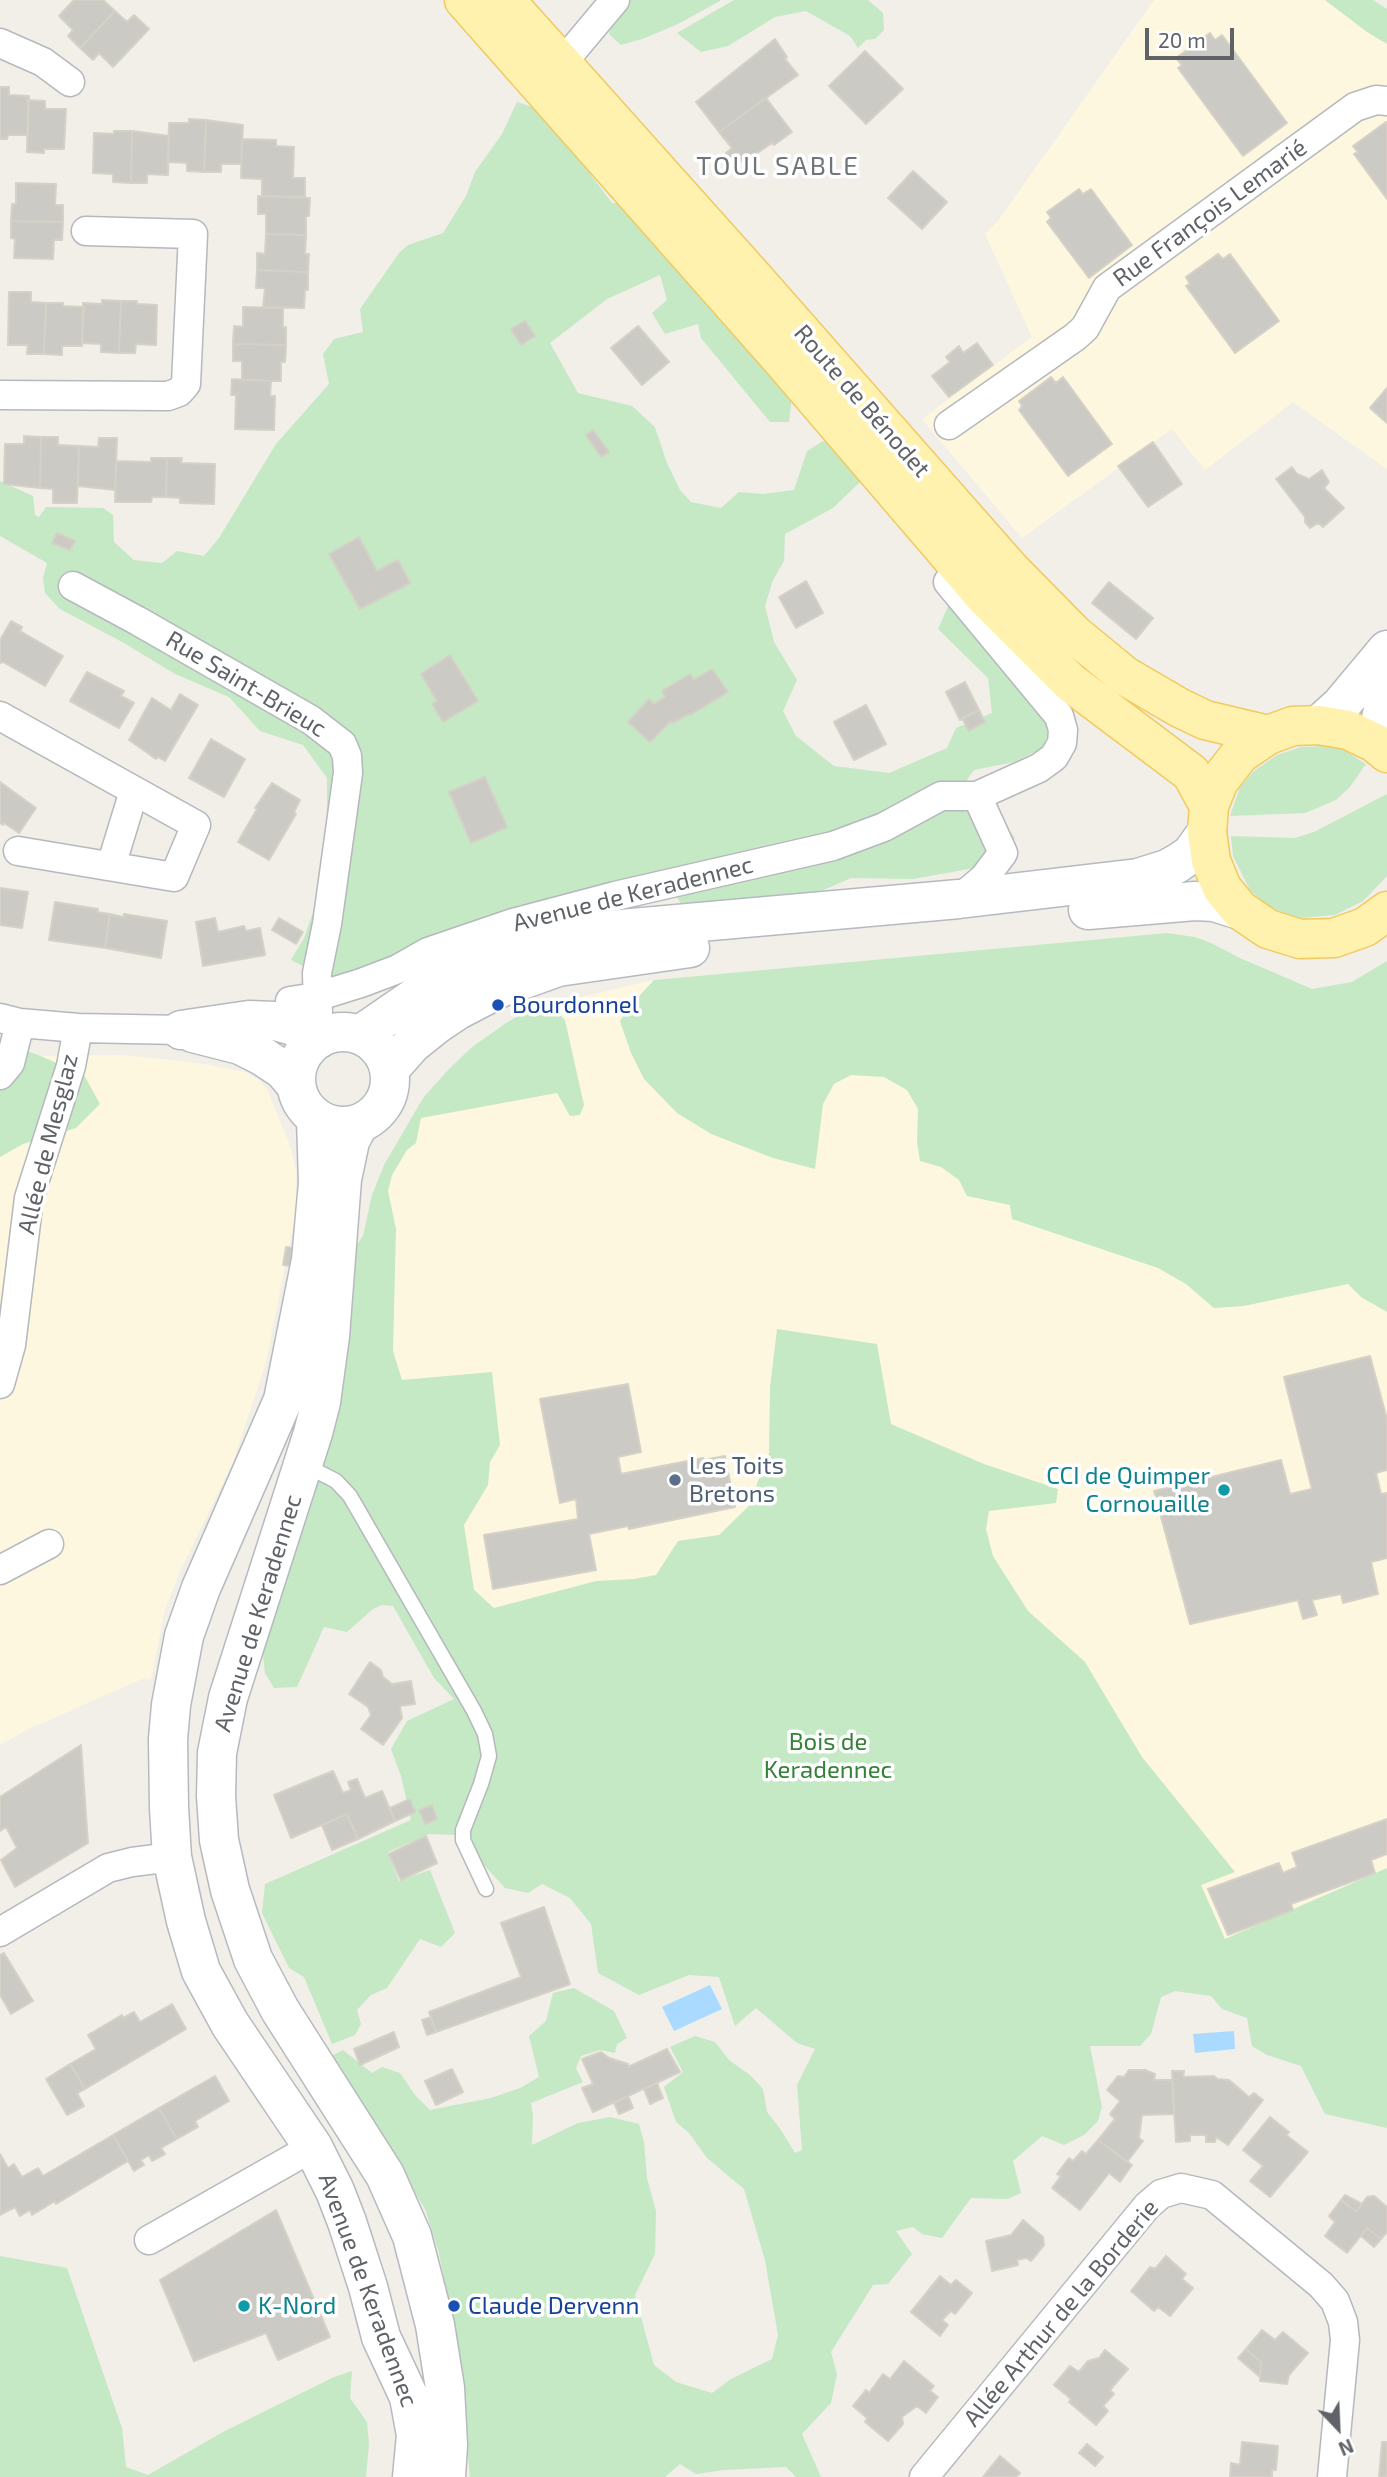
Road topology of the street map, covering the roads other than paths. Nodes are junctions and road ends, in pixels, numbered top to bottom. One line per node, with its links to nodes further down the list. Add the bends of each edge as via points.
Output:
1 (464, 0): 11 (main road, Route de Bénodet)
2 (505, 0): 5 (main road, Route de Bénodet)
3 (615, 0): 5 (street)
4 (0, 43): 6 (street, via 43,62)
5 (563, 62): 17 (main road, Route de Bénodet, via 1011,570 1074,634 1125,676 1180,708 1205,720)
6 (70, 82)
7 (1387, 101): 10 (street, Rue François Lemarié, via 1355,107 1107,288 1075,337)
8 (86, 231): 9 (street, via 193,234 186,384 169,396)
9 (0, 395)
10 (949, 425)
11 (866, 457): 19 (street, Route de Bénodet, via 889,509 1059,716 1062,743 1054,757); 22 (main road, Route de Bénodet, via 1034,649 1089,698 1191,773)
12 (73, 586): 28 (street, Rue Saint-Brieuc, via 311,720 342,744 348,773 327,924 317,973)
13 (1387, 650): 16 (street)
14 (1387, 694): 18 (street)
15 (0, 716): 20 (street)
16 (1319, 725): 17 (main road, via 1293,726); 18 (main road, via 1349,730)
17 (1268, 735): 22 (main road, via 1240,754 1219,781)
18 (1381, 748)
19 (1015, 780): 21 (street, Avenue de Keradennec)
20 (134, 791): 24 (street); 24 (street, via 197,825 174,877)
21 (976, 796): 25 (street, via 1003,853); 28 (street, Avenue de Keradennec, via 941,796 884,827 834,846 513,923 428,952 398,970)
22 (1208, 819): 25 (street, via 1191,854 1167,869 1138,878); 26 (main road, Route de Bénodet, via 1211,861 1222,888)
23 (18, 851): 24 (street)
24 (111, 866)
25 (960, 899): 32 (street, via 587,932 553,939 480,961)
26 (1240, 910): 27 (main road, via 1268,929 1300,939 1334,938 1365,927); 33 (street, via 1214,902 1160,903 583,962 531,976 469,1004 412,1044)
27 (1387, 911)
28 (303, 999): 32 (street, Rue Saint-Brieuc)
29 (10, 1021): 30 (street); 34 (street, via 10,1063)
30 (78, 1028): 31 (street); 38 (street, Allée de Mesglaz, via 71,1066 29,1198)
31 (181, 1030): 32 (street, via 275,1021); 35 (street, via 240,1045 270,1060)
32 (334, 1037): 33 (street, via 372,1042); 35 (street, via 306,1050 299,1060)
33 (390, 1070): 37 (street, via 390,1086 382,1105)
34 (0, 1075)
35 (296, 1085): 36 (street, via 303,1104)
36 (316, 1119): 37 (street, via 345,1127); 40 (street, Avenue de Keradennec, via 318,1183 312,1260 283,1400)
37 (359, 1124): 41 (street, Avenue de Keradennec, via 350,1141 342,1179 325,1374)
38 (9, 1298): 39 (street, Allée de Mesglaz, via 11,1345)
39 (0, 1384)
40 (263, 1449): 41 (street); 44 (street, Avenue de Keradennec, via 184,1636 167,1739)
41 (303, 1464): 45 (lane, via 336,1481 350,1496 485,1734 489,1756 463,1840); 50 (street, Avenue de Keradennec, via 222,1727 217,1753 219,1839 237,1914 263,1980 385,2175 412,2236 446,2388)
42 (48, 1544): 43 (street)
43 (0, 1570)
44 (172, 1857): 46 (street, via 108,1868); 47 (street, Avenue de Keradennec, via 194,1949 213,1996)
45 (486, 1889)
46 (0, 1932)
47 (313, 2147): 48 (street, Avenue de Keradennec); 49 (street, Avenue de Keradennec, via 355,2245 381,2337 410,2397 416,2435)
48 (149, 2240)
49 (412, 2477)
50 (446, 2477)
51 (924, 2477): 52 (street, Allée Arthur de la Borderie, via 1147,2206 1161,2193 1181,2188 1212,2195 1335,2301 1345,2340)
52 (1332, 2477)

